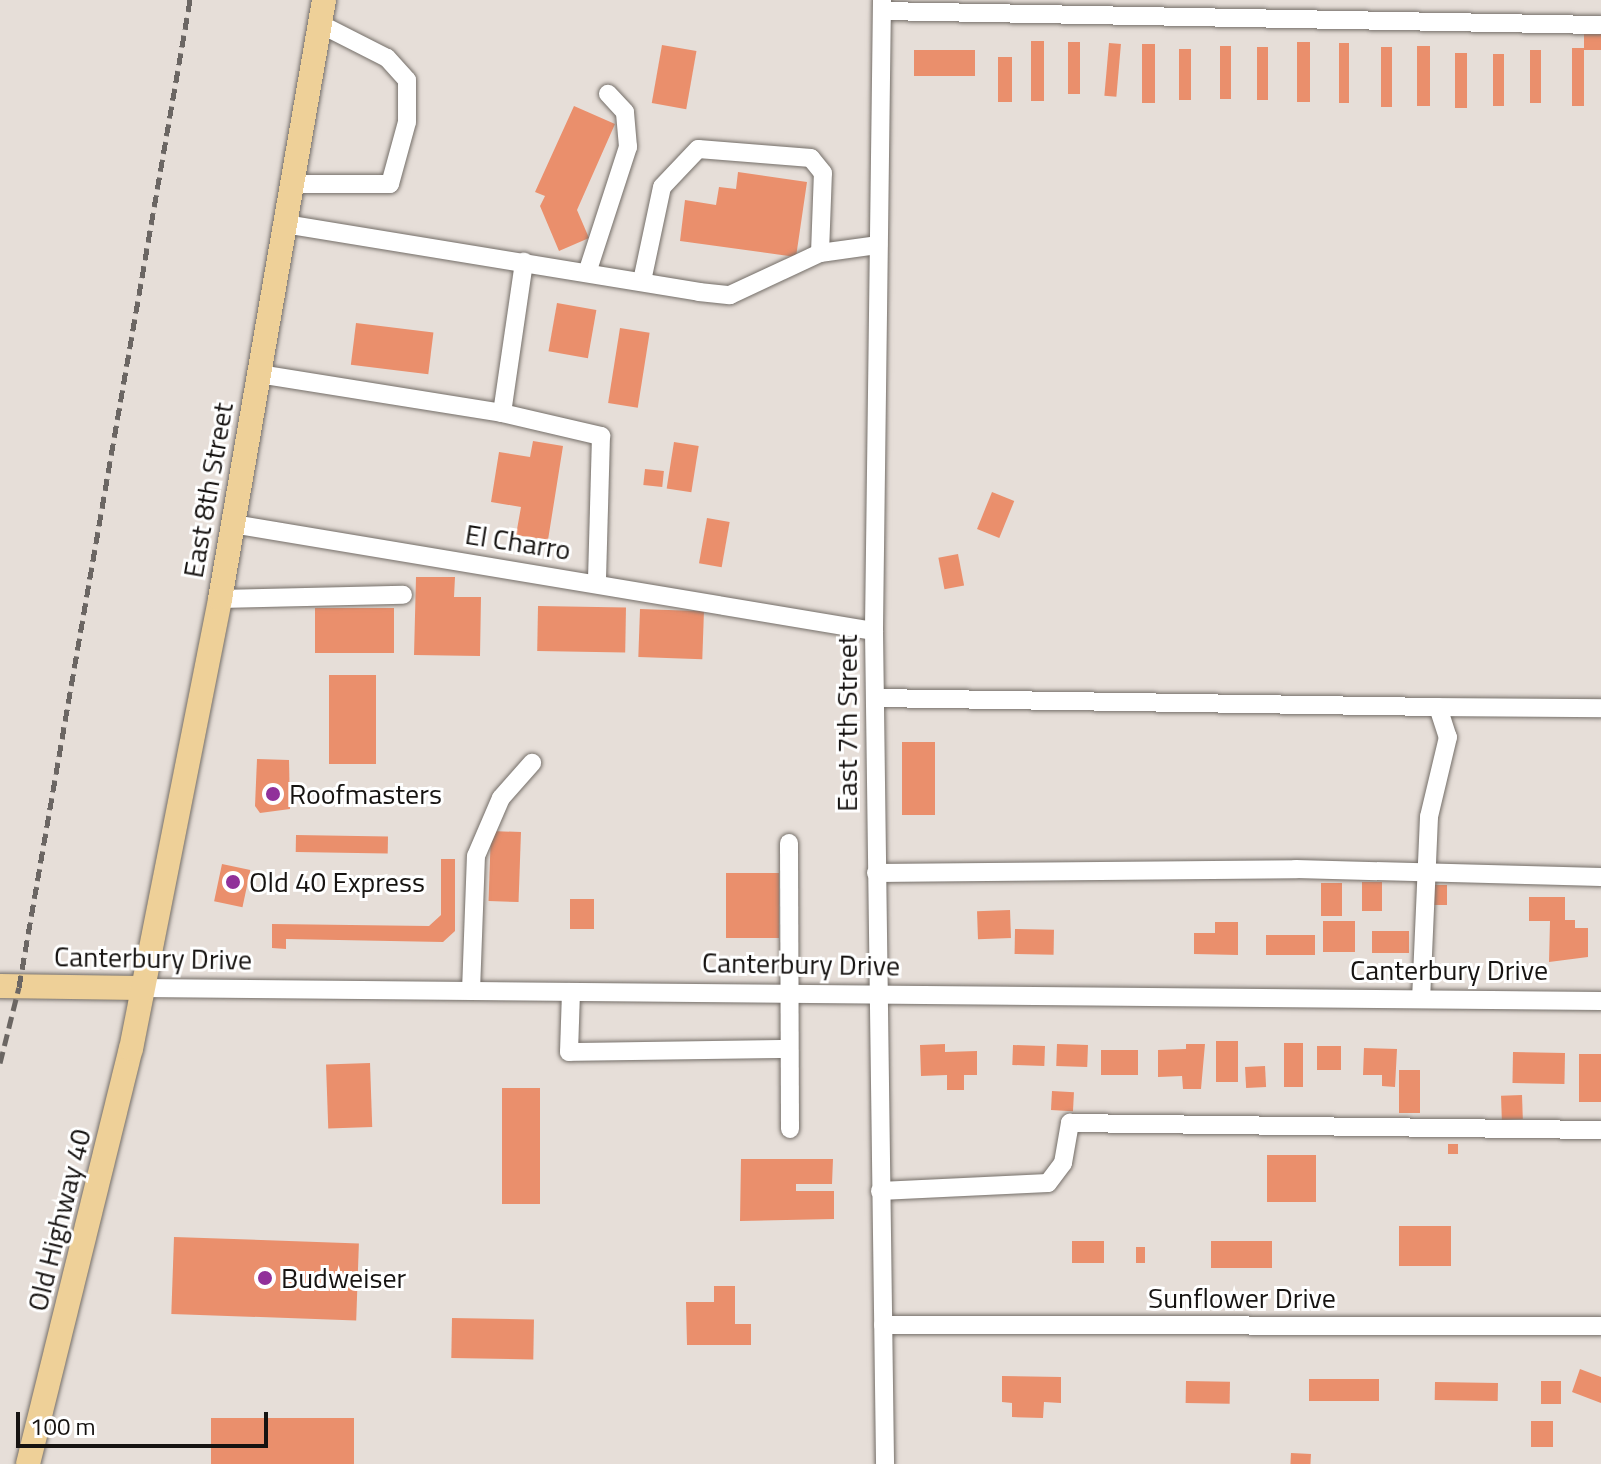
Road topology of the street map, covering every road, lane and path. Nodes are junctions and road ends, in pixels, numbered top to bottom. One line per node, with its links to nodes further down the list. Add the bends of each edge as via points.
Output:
1 (882, 6): 3 (street); 7 (street, East 7th Street)
2 (322, 12): 5 (main road, East 8th Street); 5 (street, via 387,58 407,80 407,122 390,184)
3 (1601, 25)
4 (608, 94): 10 (street, via 625,112 628,147)
5 (292, 184): 6 (main road, East 8th Street)
6 (285, 224): 9 (street); 12 (main road, East 8th Street)
7 (878, 245): 8 (street); 18 (street, East 7th Street)
8 (820, 253): 11 (street, via 730,295); 11 (street, via 823,173 811,158 698,149 662,187)
9 (524, 262): 10 (street); 13 (street)
10 (587, 273): 11 (street)
11 (642, 281)
12 (259, 374): 13 (street); 14 (main road, East 8th Street)
13 (502, 413): 15 (street, El Charro, via 601,436)
14 (233, 524): 15 (street, El Charro); 17 (main road, East 8th Street)
15 (597, 583): 18 (street)
16 (403, 595): 17 (street)
17 (220, 599): 28 (main road, East 8th Street)
18 (874, 631): 19 (street, East 7th Street)
19 (875, 698): 20 (street); 24 (street, East 7th Street)
20 (1438, 707): 21 (street); 25 (street, via 1448,737 1429,817)
21 (1601, 708)
22 (532, 763): 29 (street, via 501,798 476,856)
23 (789, 843): 31 (street)
24 (876, 873): 25 (street, via 1108,869); 32 (street, East 7th Street)
25 (1423, 874): 26 (street); 33 (street)
26 (1601, 877)
27 (0, 986): 28 (main road, Canterbury Drive)
28 (140, 988): 29 (street, Canterbury Drive); 42 (main road, Old Highway 40, via 105,1161)
29 (471, 991): 30 (street, Canterbury Drive)
30 (571, 992): 31 (street, Canterbury Drive); 35 (street, via 569,1052)
31 (786, 994): 32 (street, Canterbury Drive); 35 (street)
32 (877, 995): 33 (street, Canterbury Drive); 38 (street, East 7th Street)
33 (1421, 999): 34 (street, Canterbury Drive)
34 (1601, 1001)
35 (788, 1049): 36 (street)
36 (790, 1129)
37 (1601, 1130): 38 (street, via 1070,1123 1063,1163 1048,1183)
38 (880, 1191): 39 (street, East 7th Street)
39 (883, 1325): 40 (street, Sunflower Drive); 41 (street, East 7th Street)
40 (1601, 1326)
41 (885, 1455)
42 (28, 1464)

